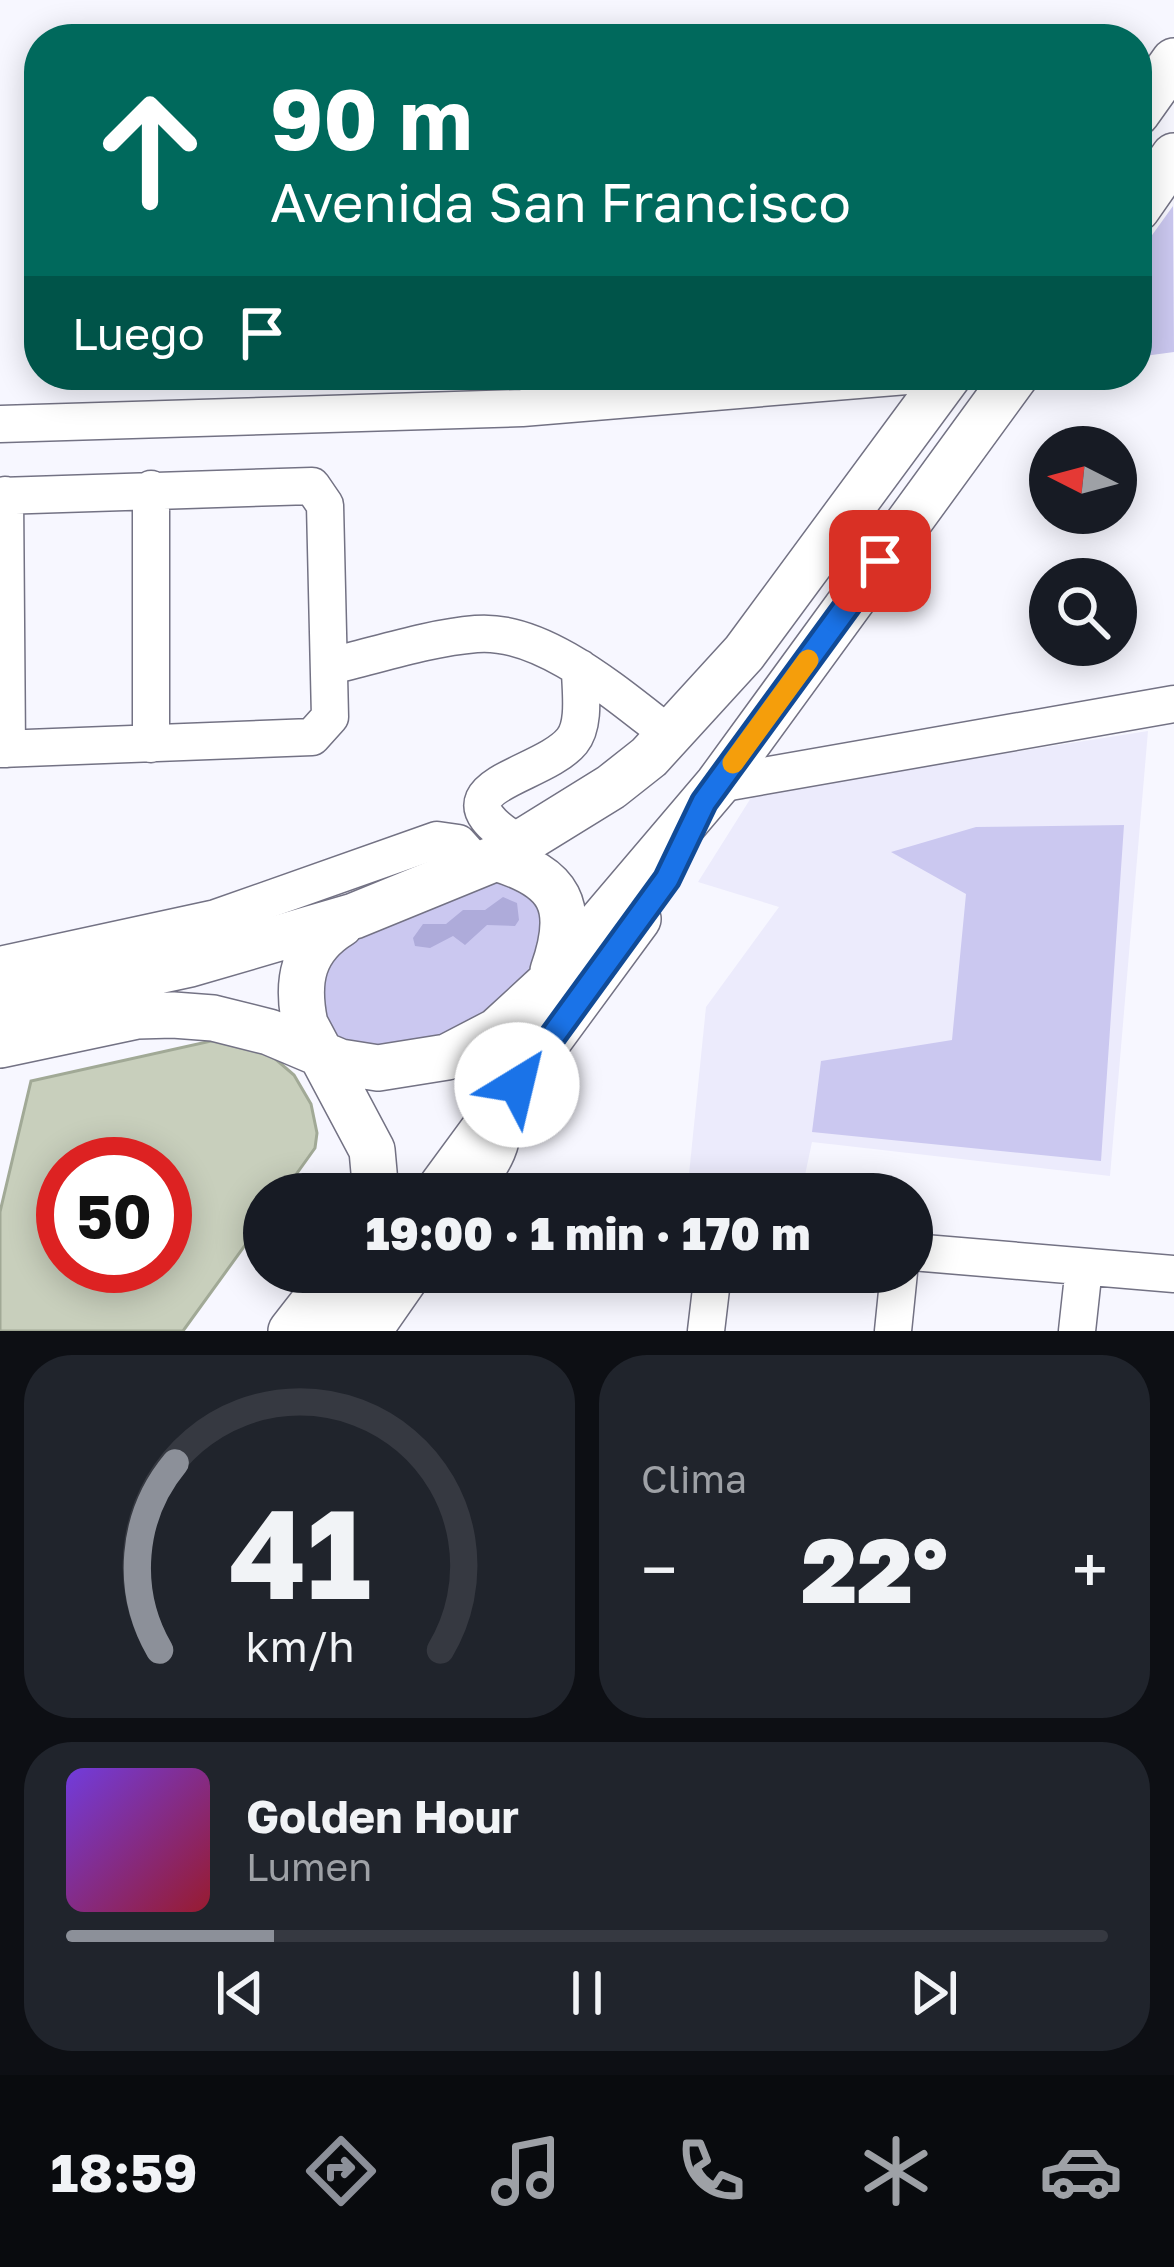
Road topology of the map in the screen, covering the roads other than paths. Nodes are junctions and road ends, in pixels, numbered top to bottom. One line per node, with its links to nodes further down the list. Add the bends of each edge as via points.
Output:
1 (1174, 61): 2 (main road)
2 (1152, 92)
3 (739, 390): 6 (street, via 522,408)
4 (938, 390): 12 (main road, via 744,653)
5 (1005, 390): 15 (main road)
6 (0, 424)
7 (151, 489): 8 (street); 9 (street, via 300,483 321,494); 13 (street)
8 (2, 495): 14 (street)
9 (331, 666): 10 (street, via 478,634 513,638); 13 (street, via 330,717 312,737)
10 (580, 668): 12 (street); 16 (street, via 578,731 570,745 498,785 483,804)
11 (1174, 704): 15 (street)
12 (670, 735): 16 (main road, via 611,787)
13 (151, 744): 14 (street)
14 (4, 749)
15 (711, 793): 21 (main road); 25 (main road, via 667,879)
16 (497, 854): 17 (street, via 437,840); 18 (main road); 21 (main road, via 548,879 560,900 562,937)
17 (305, 887): 19 (street); 20 (street, via 216,919)
18 (354, 916): 19 (main road); 24 (main road, via 310,949 300,980 305,1024)
19 (259, 946): 22 (main road)
20 (0, 965)
21 (548, 984): 24 (main road, via 497,1031 447,1058 377,1068); 25 (main road)
22 (0, 1005)
23 (0, 1046): 24 (main road, via 173,1015 269,1032)
24 (320, 1055): 26 (main road, via 372,1150)
25 (507, 1098): 27 (main road); 28 (street, via 496,1153)
26 (374, 1173)
27 (452, 1173)
28 (483, 1173)
29 (933, 1254): 30 (street)
30 (1084, 1267): 31 (street); 42 (street)
31 (1174, 1274)
32 (321, 1293): 37 (main road)
33 (363, 1293): 38 (main road)
34 (401, 1293): 39 (street)
35 (711, 1293): 40 (street)
36 (897, 1293): 41 (street)
37 (291, 1331)
38 (335, 1331)
39 (374, 1331)
40 (706, 1331)
41 (893, 1331)
42 (1077, 1331)

